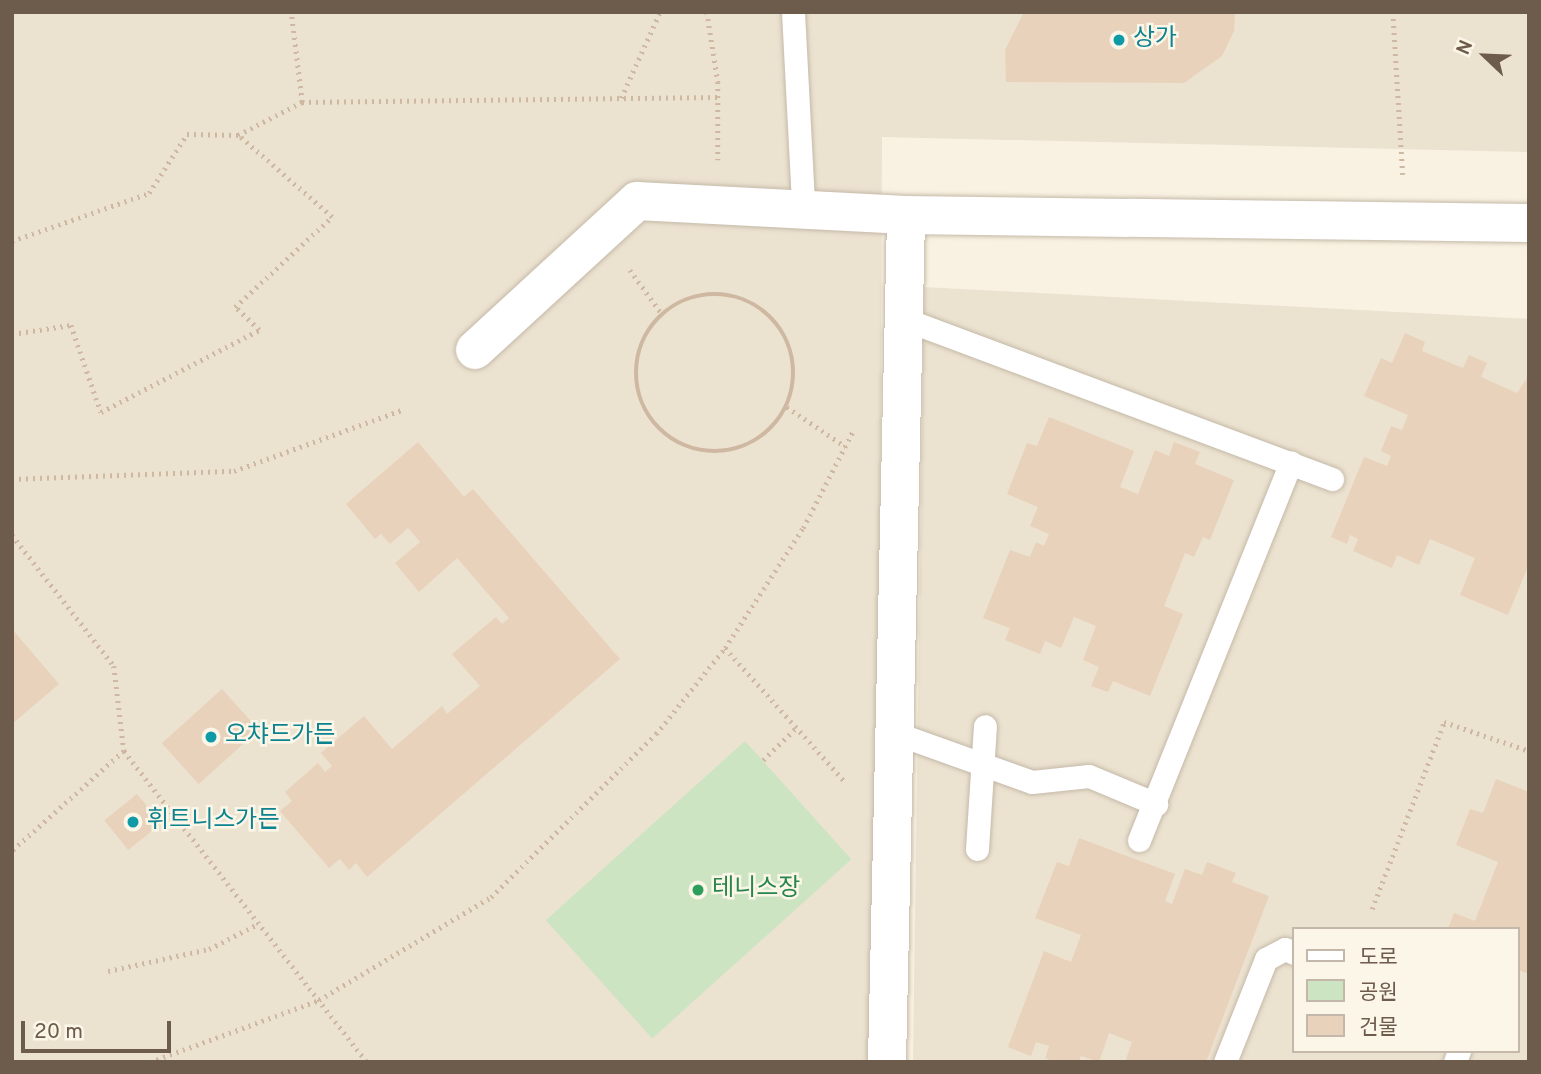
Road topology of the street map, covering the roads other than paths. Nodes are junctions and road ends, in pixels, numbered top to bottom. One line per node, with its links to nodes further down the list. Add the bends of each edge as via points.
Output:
1 (794, 14): 2 (lane)
2 (803, 206): 3 (street); 6 (street, via 637,201)
3 (906, 215): 4 (street); 5 (street)
4 (1529, 223)
5 (904, 319): 7 (lane); 10 (street)
6 (475, 350)
7 (1291, 462): 8 (lane); 12 (lane)
8 (1332, 479)
9 (985, 726): 11 (lane)
10 (895, 733): 11 (lane); 16 (street, via 889,830)
11 (982, 763): 12 (lane, via 1032,782 1089,776); 14 (lane)
12 (1156, 804): 13 (lane)
13 (1139, 840)
14 (977, 849)
15 (1292, 952): 17 (lane, via 1285,949 1266,959)
16 (887, 1062)
17 (1225, 1062)

